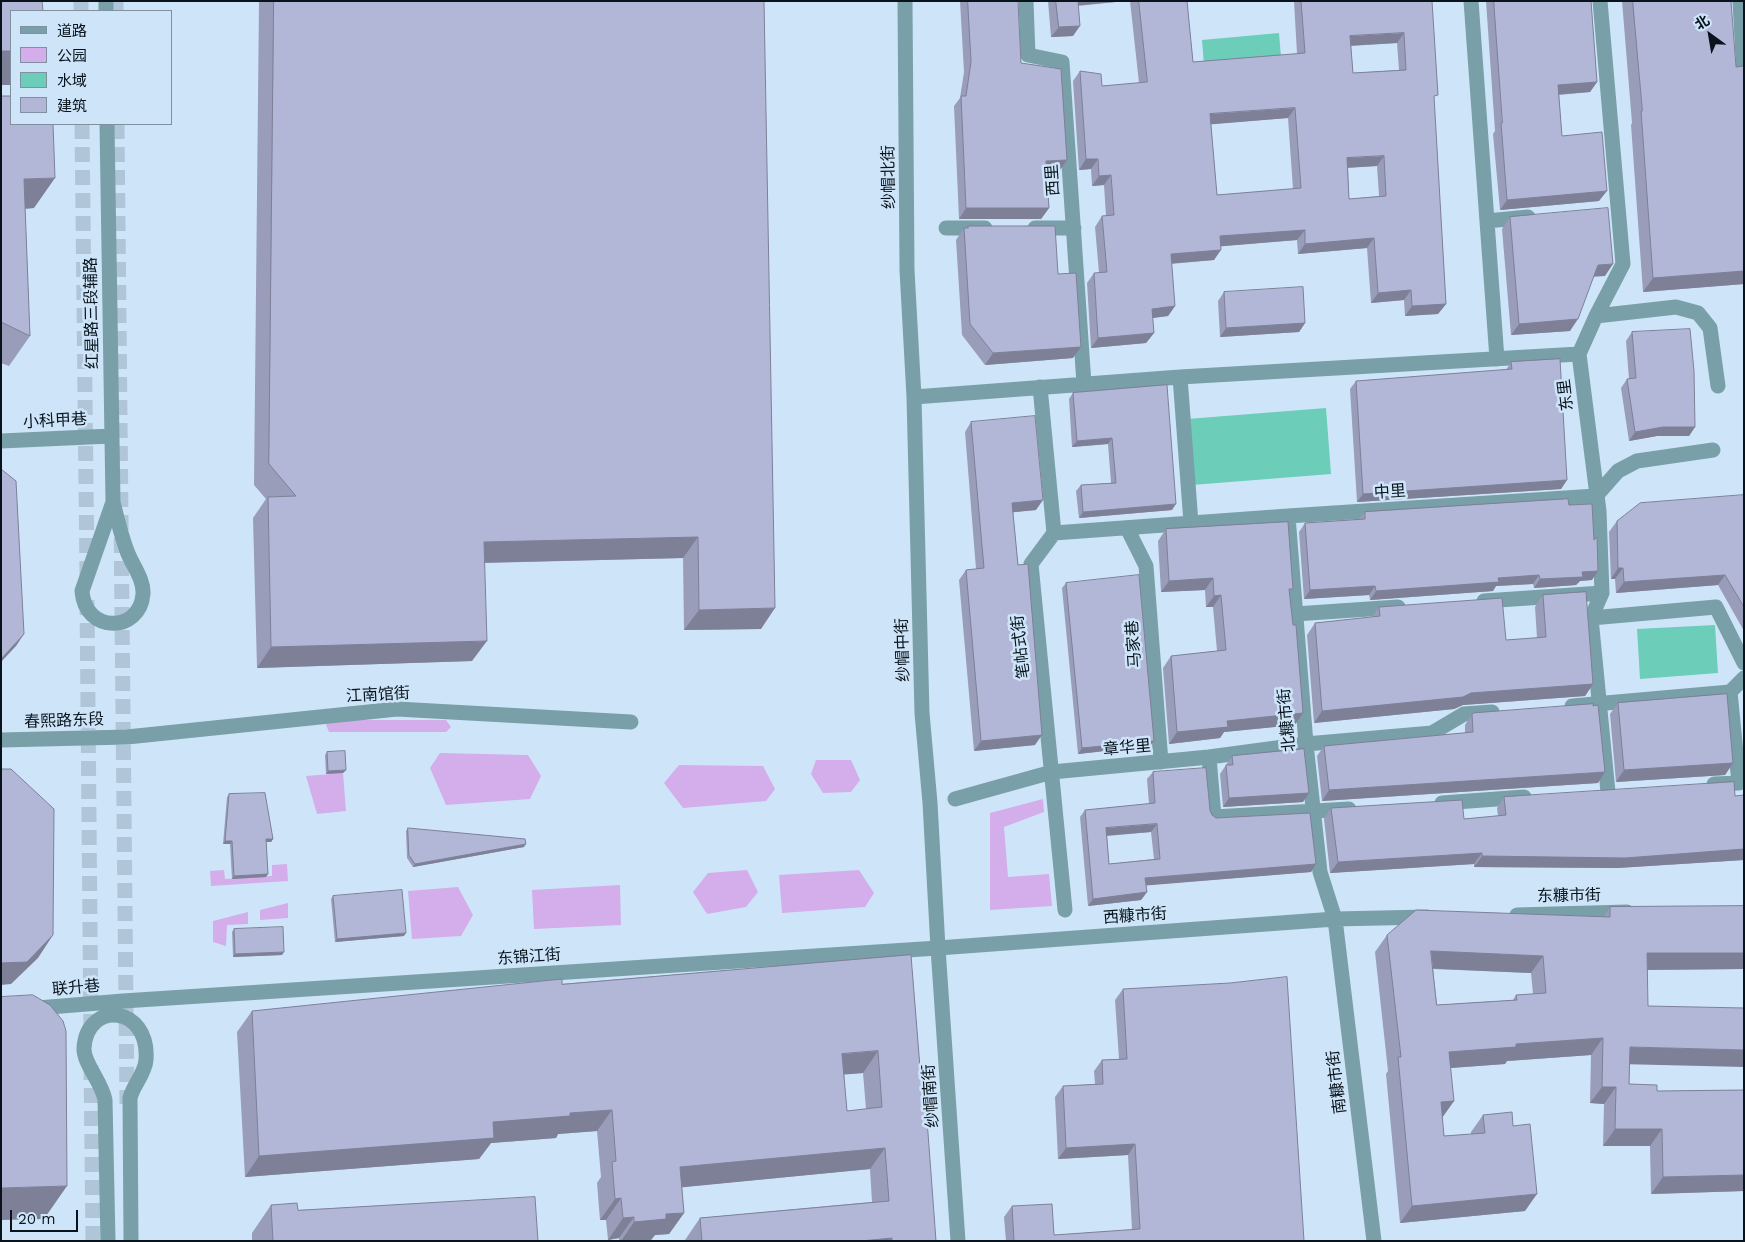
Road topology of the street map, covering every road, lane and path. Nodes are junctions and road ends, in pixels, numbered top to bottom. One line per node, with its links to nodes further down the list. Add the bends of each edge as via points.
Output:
1 (905, 1): 17 (street, 纱帽北街, via 907,260)
2 (1026, 1): 15 (street, 西里, via 1028,55 1062,62)
3 (1471, 1): 11 (street)
4 (1600, 1): 8 (street)
5 (1740, 1): 6 (street)
6 (1744, 76)
7 (107, 125): 25 (street, 红星路三段辅路)
8 (1618, 209): 9 (street); 16 (street, via 1623,264)
9 (1600, 210)
10 (1543, 216): 11 (street)
11 (1487, 221): 19 (street)
12 (946, 228): 13 (street)
13 (995, 228)
14 (1025, 228): 15 (street)
15 (1074, 228): 21 (street, 西里)
16 (1596, 316): 18 (street); 22 (street, via 1676,307 1698,314 1710,328)
17 (912, 351): 24 (street, 纱帽中街)
18 (1579, 354): 19 (street); 28 (street, 东里)
19 (1497, 358): 20 (street)
20 (1180, 376): 21 (street); 31 (street)
21 (1084, 384): 23 (street)
22 (1718, 386)
23 (1040, 387): 24 (street); 33 (street)
24 (914, 397): 65 (street, 纱帽中街, via 922,713)
25 (111, 436): 26 (street, 小科甲巷); 29 (street, 红星路三段辅路)
26 (1, 441)
27 (1713, 450): 28 (street, via 1637,461 1618,472)
28 (1596, 496): 30 (street, 中里); 34 (street, 东里)
29 (112, 502): 29 (street, 红星路三段辅路, via 82,591 83,600 93,616 111,624 121,623 134,615 142,602 143,592)
30 (1288, 516): 31 (street, 中里); 37 (street, 北糠市街)
31 (1191, 523): 32 (street, 中里)
32 (1127, 528): 33 (street, 中里); 50 (street, 马家巷, via 1146,566)
33 (1054, 533): 51 (street, 笔帖式街, via 1031,564)
34 (1602, 593): 35 (street); 38 (street, 东里)
35 (1473, 602)
36 (1414, 606): 37 (street)
37 (1295, 614): 48 (street, 北糠市街)
38 (1591, 618): 39 (street, via 1716,607); 42 (street, 东里)
39 (1744, 663)
40 (1744, 678): 41 (street)
41 (1730, 692): 42 (street); 52 (street)
42 (1599, 704): 43 (street); 54 (street, 东里, via 1603,792)
43 (1560, 707)
44 (1502, 711): 48 (street, 章华里, via 1464,714 1432,733)
45 (631, 722): 46 (street, 江南馆街, via 397,709)
46 (127, 737): 47 (street, 春熙路东段)
47 (1, 740)
48 (1306, 744): 49 (street, 章华里); 59 (street, 北糠市街)
49 (1209, 757): 50 (street, 章华里); 59 (street, via 1214,817)
50 (1161, 762): 51 (street, 章华里)
51 (1052, 772): 56 (street, 章华里); 60 (street, 笔帖式街)
52 (1741, 784): 53 (street)
53 (1701, 785)
54 (1626, 790)
55 (1539, 796): 57 (street)
56 (955, 799)
57 (1431, 803)
58 (1362, 808): 59 (street)
59 (1313, 811): 64 (street, 北糠市街, via 1320,872)
60 (1065, 910)
61 (1644, 912): 62 (street, 东糠市街)
62 (1505, 915)
63 (1445, 916): 64 (street)
64 (1335, 919): 65 (street, 西糠市街); 71 (street, 南糠市街)
65 (938, 948): 66 (street, 东锦江街); 70 (street, 纱帽南街)
66 (123, 1001): 67 (street, 联升巷)
67 (1, 1011)
68 (108, 1241): 69 (street, via 105,1100 84,1047 96,1020 116,1015 127,1018 138,1027 146,1050 144,1069 130,1098)
69 (131, 1241)
70 (958, 1241)
71 (1374, 1241)

